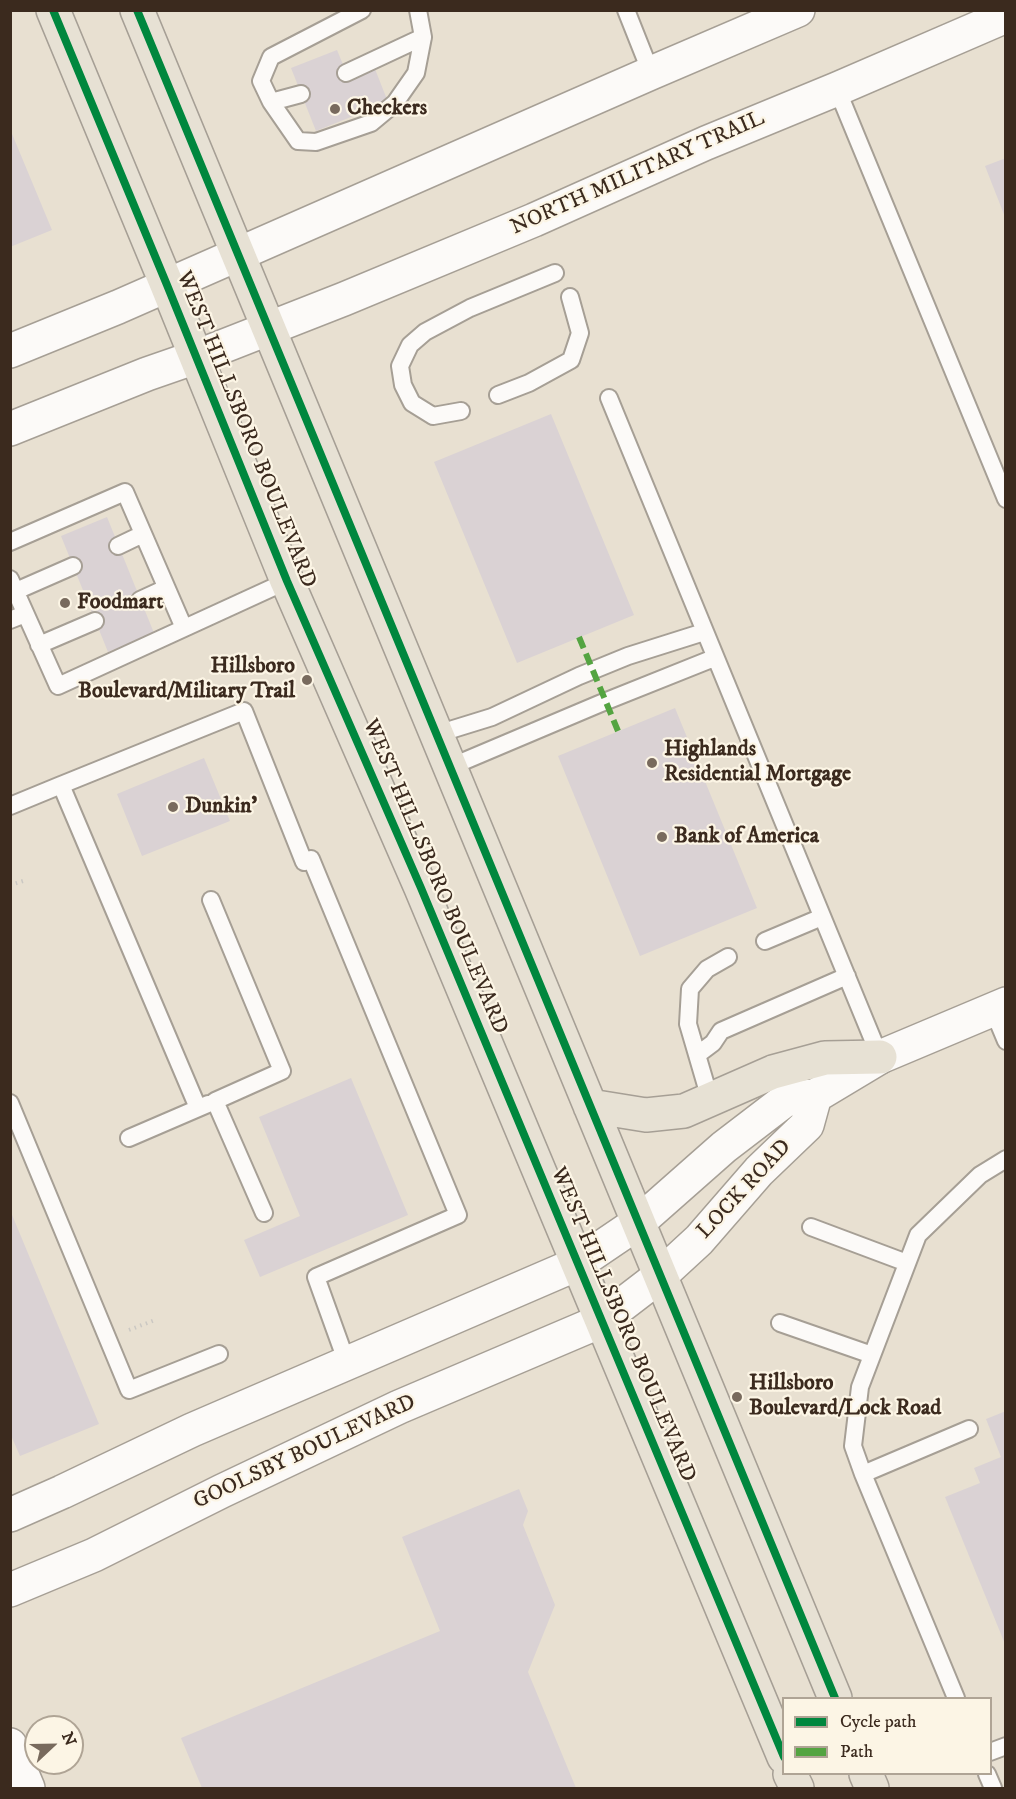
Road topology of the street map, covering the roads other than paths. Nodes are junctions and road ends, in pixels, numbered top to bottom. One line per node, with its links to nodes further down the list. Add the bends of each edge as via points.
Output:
1 (52, 10): 16 (main road, WEST HILLSBORO BOULEVARD)
2 (137, 10): 14 (main road)
3 (362, 10): 13 (lane, via 271,57 261,81)
4 (418, 10): 8 (lane)
5 (626, 10): 10 (lane)
6 (798, 10): 10 (street)
7 (1005, 16): 11 (street, NORTH MILITARY TRAIL)
8 (423, 37): 9 (lane); 13 (lane, via 416,73 395,104 371,123 316,142 298,141)
9 (346, 73)
10 (651, 73): 14 (street)
11 (837, 89): 18 (street, NORTH MILITARY TRAIL, via 524,224); 25 (lane)
12 (301, 94): 13 (lane)
13 (271, 102)
14 (238, 253): 16 (street); 18 (main road)
15 (555, 273): 23 (lane, via 470,308 425,332 410,345 400,366 403,385 412,403 433,416)
16 (167, 285): 19 (street); 20 (main road, WEST HILLSBORO BOULEVARD)
17 (570, 297): 21 (lane, via 580,333 571,360)
18 (269, 328): 20 (street, NORTH MILITARY TRAIL); 40 (main road)
19 (10, 351)
20 (196, 357): 24 (street, NORTH MILITARY TRAIL); 30 (main road, WEST HILLSBORO BOULEVARD)
21 (498, 395)
22 (609, 398): 37 (lane)
23 (461, 411)
24 (10, 429)
25 (1005, 499)
26 (143, 534): 27 (lane, via 125,492); 28 (lane); 32 (lane)
27 (10, 542)
28 (118, 546)
29 (73, 566): 31 (lane)
30 (286, 581): 36 (lane); 65 (main road, WEST HILLSBORO BOULEVARD, via 422,888)
31 (13, 585): 34 (lane)
32 (166, 588): 33 (lane); 36 (lane)
33 (140, 600)
34 (18, 617): 38 (lane)
35 (95, 621): 38 (lane)
36 (184, 628): 38 (lane, via 58,686)
37 (704, 632): 39 (lane); 40 (lane, via 618,660 492,717)
38 (39, 645)
39 (714, 658): 41 (lane); 45 (lane)
40 (436, 734): 41 (main road)
41 (450, 767): 57 (main road)
42 (61, 785): 43 (lane); 58 (lane); 71 (lane, via 244,711 458,1215 316,1277)
43 (10, 806)
44 (211, 900): 55 (lane, via 282,1071)
45 (822, 917): 46 (lane); 48 (lane)
46 (765, 942)
47 (728, 957): 51 (lane, via 707,969 690,989 688,1024)
48 (847, 976): 51 (lane, via 721,1030 713,1043); 52 (lane)
49 (999, 1007): 50 (lane); 52 (street, LOCK ROAD)
50 (1005, 1041)
51 (697, 1055): 54 (lane)
52 (880, 1057): 53 (street, LOCK ROAD); 54 (main road, via 825,1058 773,1072)
53 (815, 1096): 62 (street, LOCK ROAD, via 788,1098); 66 (street, LOCK ROAD, via 807,1125)
54 (710, 1099): 57 (main road, via 684,1111 646,1115)
55 (215, 1101): 58 (lane); 61 (lane)
56 (10, 1103): 69 (lane, via 129,1390)
57 (590, 1106): 62 (main road)
58 (198, 1108): 59 (lane)
59 (129, 1138)
60 (1005, 1159): 64 (lane, via 980,1175 918,1235)
61 (264, 1213)
62 (639, 1222): 65 (street); 66 (main road)
63 (811, 1227): 64 (lane)
64 (907, 1263): 70 (lane)
65 (577, 1264): 67 (main road, WEST HILLSBORO BOULEVARD); 71 (street)
66 (661, 1275): 67 (street, LOCK ROAD); 76 (main road)
67 (601, 1321): 75 (street, GOOLSBY BOULEVARD, via 399,1407 94,1555); 79 (main road, WEST HILLSBORO BOULEVARD)
68 (780, 1323): 70 (lane)
69 (219, 1354)
70 (872, 1355): 73 (lane, via 860,1387 853,1446)
71 (347, 1363): 74 (street)
72 (969, 1429): 73 (lane)
73 (862, 1474): 77 (lane)
74 (10, 1515)
75 (10, 1590)
76 (835, 1697)
77 (956, 1697)
78 (10, 1746): 80 (street)
79 (782, 1755)
80 (28, 1788)

